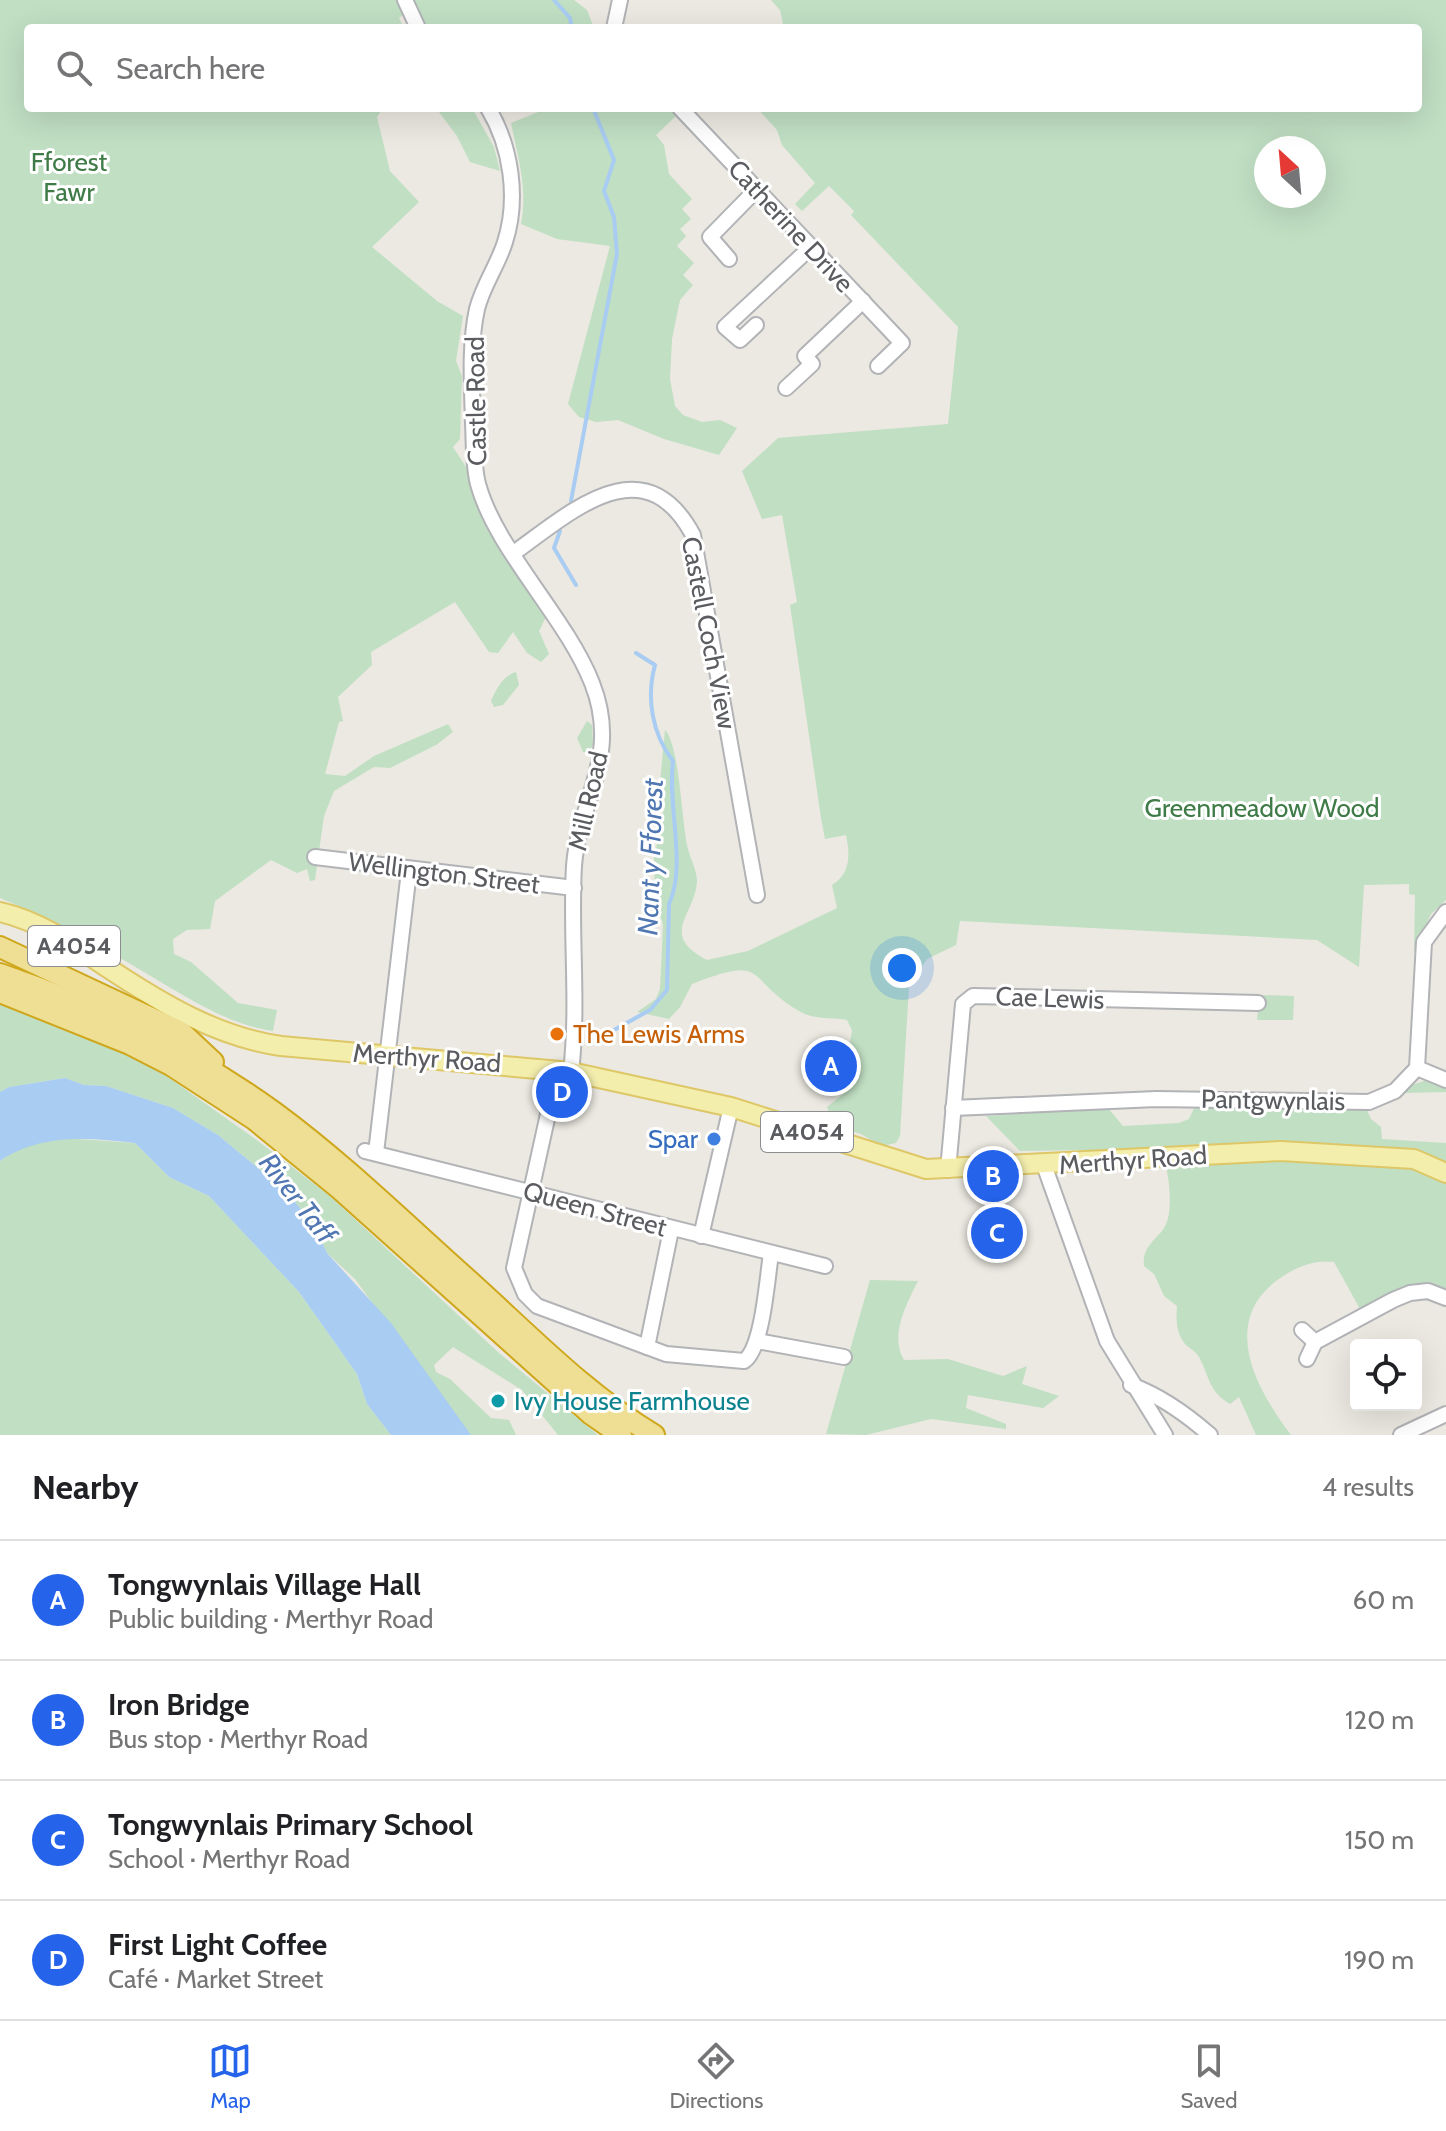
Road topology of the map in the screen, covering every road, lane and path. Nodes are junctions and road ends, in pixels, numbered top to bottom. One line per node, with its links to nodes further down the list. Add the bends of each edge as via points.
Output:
1 (620, 0): 4 (street)
2 (406, 6): 3 (street)
3 (416, 24)
4 (615, 24)
5 (490, 112): 14 (street, Castle Road, via 506,143 511,170 509,226 474,323 476,471 486,503)
6 (684, 112): 7 (street, Catherine Drive)
7 (756, 190): 8 (street, Catherine Drive); 9 (street, via 710,237)
8 (811, 247): 10 (street, Catherine Drive); 11 (street, via 725,327 740,340)
9 (729, 259)
10 (863, 301): 12 (street, Catherine Drive, via 902,343); 13 (street, via 805,356 812,364)
11 (756, 325)
12 (878, 366)
13 (786, 388)
14 (515, 552): 17 (street, Mill Road, via 580,658 599,705 603,752 574,862); 18 (street, Castell Coch View, via 584,503 617,490 649,493 686,522 693,535)
15 (315, 857): 16 (street, Wellington Street)
16 (409, 871): 17 (street, Wellington Street); 25 (street)
17 (574, 888): 27 (street, Mill Road, via 575,1035)
18 (757, 895)
19 (0, 912): 25 (main road, Merthyr Road / A4054, via 59,936 154,997 240,1038)
20 (1446, 912): 26 (street, via 1424,942)
21 (0, 947): 29 (highway, via 181,1032)
22 (0, 974): 29 (highway, via 104,1013)
23 (0, 992): 49 (highway, via 130,1044 254,1119)
24 (1258, 1003): 31 (street, Cae Lewis, via 973,996 963,1004)
25 (389, 1056): 27 (main road, Merthyr Road / A4054); 35 (street, Queen Street, via 370,1152)
26 (1417, 1068): 28 (street); 31 (street, Pantgwynlais, via 1395,1091 1369,1102 1156,1099)
27 (565, 1070): 30 (main road, Merthyr Road / A4054); 35 (street, Mill Road)
28 (1446, 1080)
29 (246, 1093): 50 (highway, via 366,1189 598,1396)
30 (731, 1107): 33 (main road, Merthyr Road / A4054, via 890,1160); 37 (street)
31 (953, 1108): 33 (street, Cae Lewis)
32 (1044, 1165): 33 (main road, Merthyr Road / A4054); 34 (main road, Merthyr Road / A4054, via 1281,1151 1414,1159); 47 (street, via 1107,1341)
33 (948, 1170)
34 (1446, 1173)
35 (529, 1191): 36 (street, Queen Street); 44 (street, Mill Road, via 515,1255 517,1279 537,1306)
36 (671, 1230): 37 (street, Queen Street); 44 (street)
37 (701, 1236): 38 (street, Queen Street)
38 (771, 1254): 39 (street, Queen Street); 42 (street)
39 (825, 1266)
40 (1446, 1298): 43 (street, via 1428,1291 1410,1293)
41 (1302, 1330): 43 (street)
42 (757, 1341): 44 (street, Mill Road, via 744,1361 666,1354); 45 (street)
43 (1315, 1342): 46 (street)
44 (647, 1347)
45 (844, 1357)
46 (1307, 1359)
47 (1131, 1385): 51 (street); 52 (street, via 1188,1416)
48 (1446, 1414): 53 (street)
49 (621, 1435)
50 (654, 1435)
51 (1165, 1435)
52 (1210, 1435)
53 (1401, 1435)

